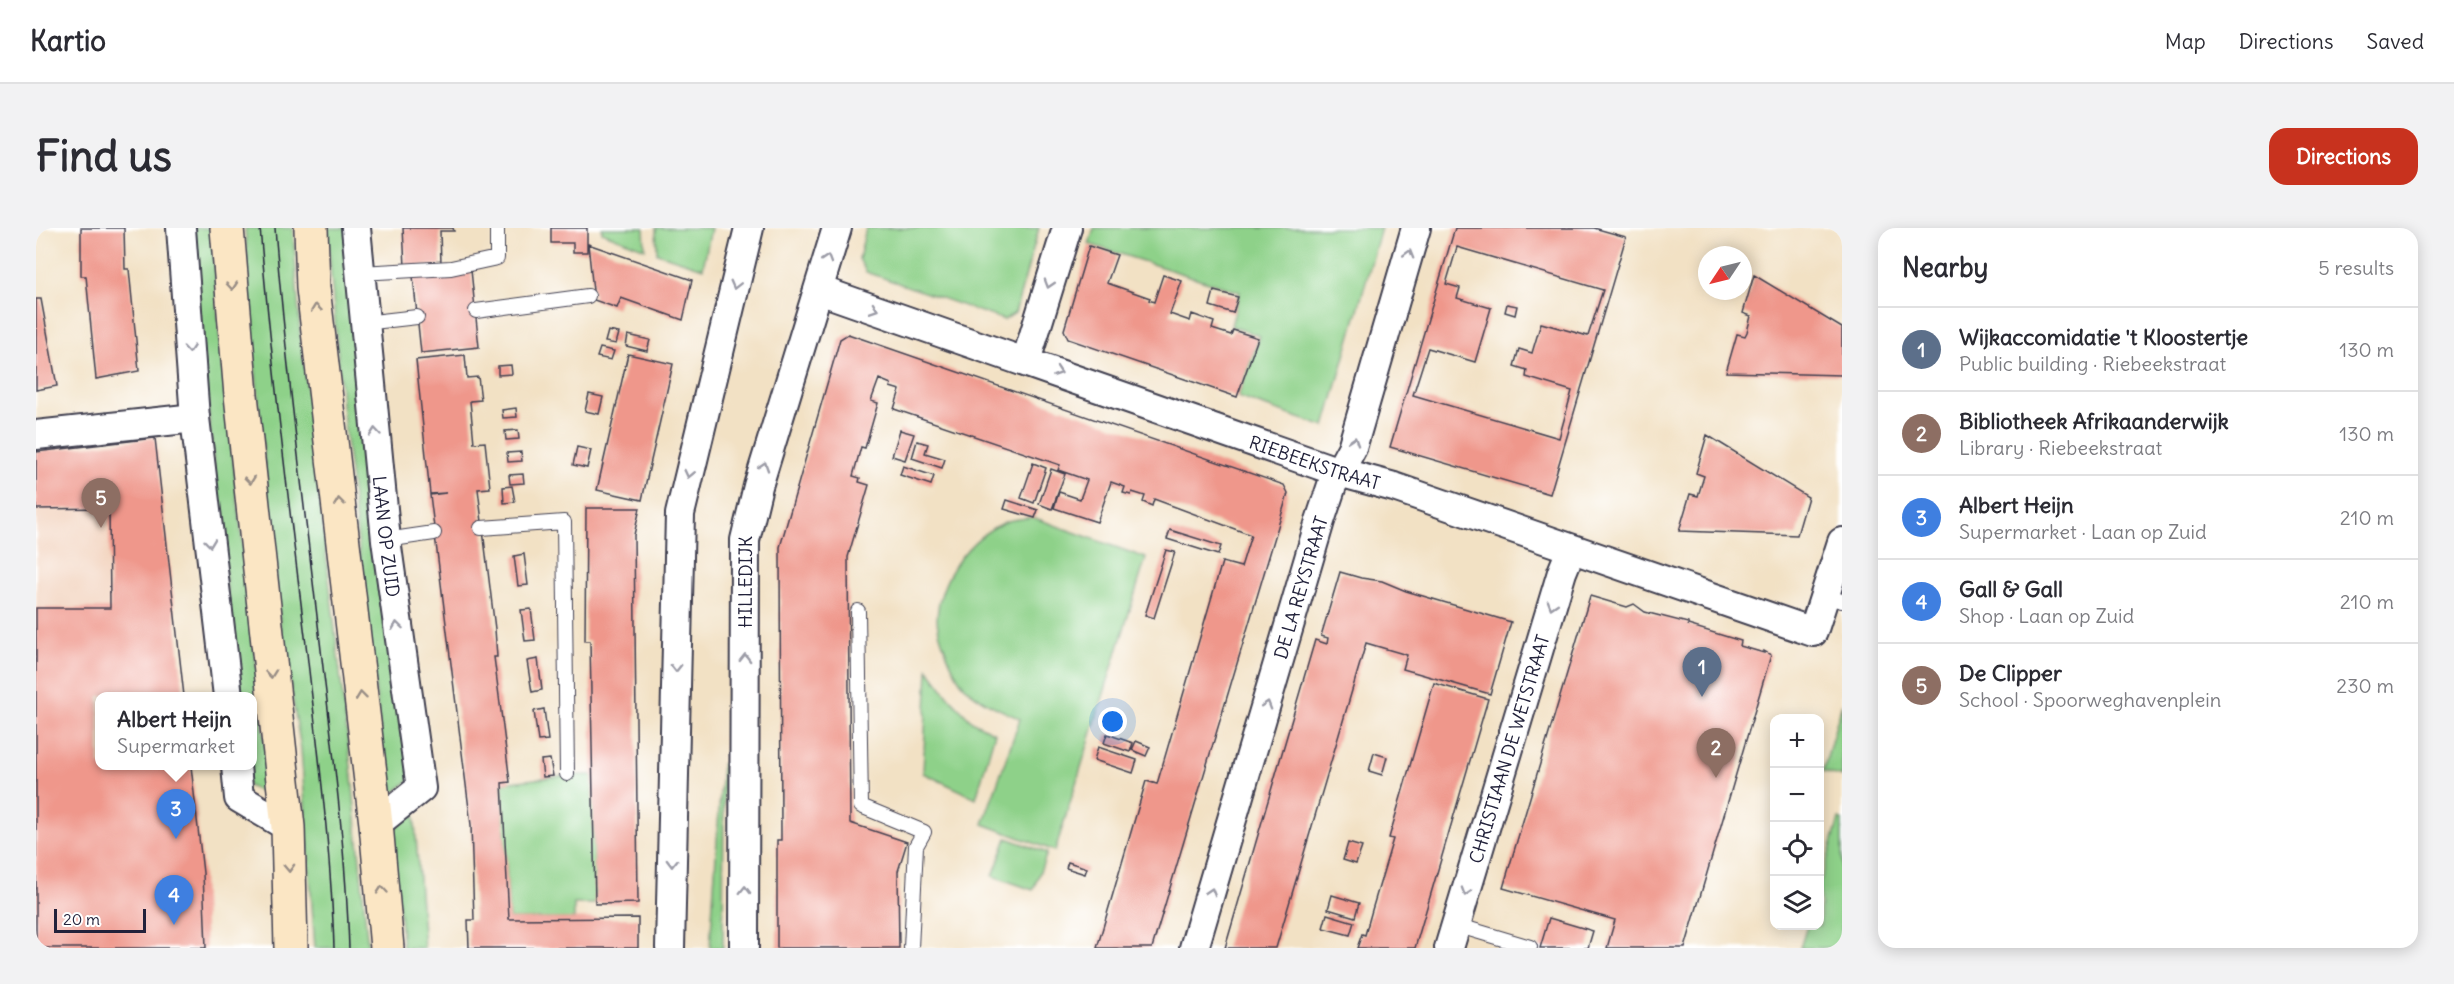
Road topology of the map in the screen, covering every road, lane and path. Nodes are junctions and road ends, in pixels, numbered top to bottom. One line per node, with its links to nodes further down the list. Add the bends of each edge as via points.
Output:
1 (181, 228): 17 (street, one-way to 17)
2 (227, 228): 31 (main road, one-way to 31)
3 (311, 228): 30 (main road, one-way to 3, via 314,288)
4 (356, 228): 10 (street, LAAN OP ZUID)
5 (496, 228): 10 (lane, via 497,258 451,268)
6 (749, 228): 36 (street, one-way to 36, via 680,514)
7 (837, 228): 11 (street, HILLEDIJK, one-way to 7)
8 (1066, 228): 16 (street, one-way to 16)
9 (1416, 228): 19 (street, DE LA REYSTRAAT, one-way to 9, via 1352,448)
10 (360, 273): 15 (street, LAAN OP ZUID)
11 (819, 290): 16 (street, RIEBEEKSTRAAT, one-way to 16); 37 (street, HILLEDIJK, one-way to 11, via 746,540 758,486)
12 (588, 296): 13 (lane)
13 (476, 311)
14 (417, 317): 15 (lane)
15 (364, 323): 22 (street, LAAN OP ZUID, one-way to 15)
16 (1026, 361): 19 (street, RIEBEEKSTRAAT, one-way to 19)
17 (195, 418): 18 (street); 27 (street, one-way to 27)
18 (36, 435)
19 (1339, 472): 24 (street, RIEBEEKSTRAAT, via 1394,487); 39 (street, DE LA REYSTRAAT, one-way to 19, via 1320,521)
20 (481, 528): 29 (lane, via 564,522)
21 (434, 533): 22 (lane)
22 (386, 540): 30 (street, LAAN OP ZUID, one-way to 22, via 421,788)
23 (1842, 542): 25 (street)
24 (1571, 550): 25 (street, RIEBEEKSTRAAT, via 1813,632); 32 (street, CHRISTIAAN DE WETSTRAAT, one-way to 32)
25 (1833, 599)
26 (858, 611): 38 (lane, via 861,806 924,832 916,846)
27 (228, 692)
28 (236, 770): 31 (street, via 239,798)
29 (567, 774)
30 (376, 824): 35 (main road, one-way to 30)
31 (288, 827): 34 (main road, one-way to 34)
32 (1453, 937): 33 (lane)
33 (1530, 947)
34 (291, 948)
35 (387, 948)
36 (670, 948)
37 (744, 948)
38 (911, 948)
39 (1194, 948)

